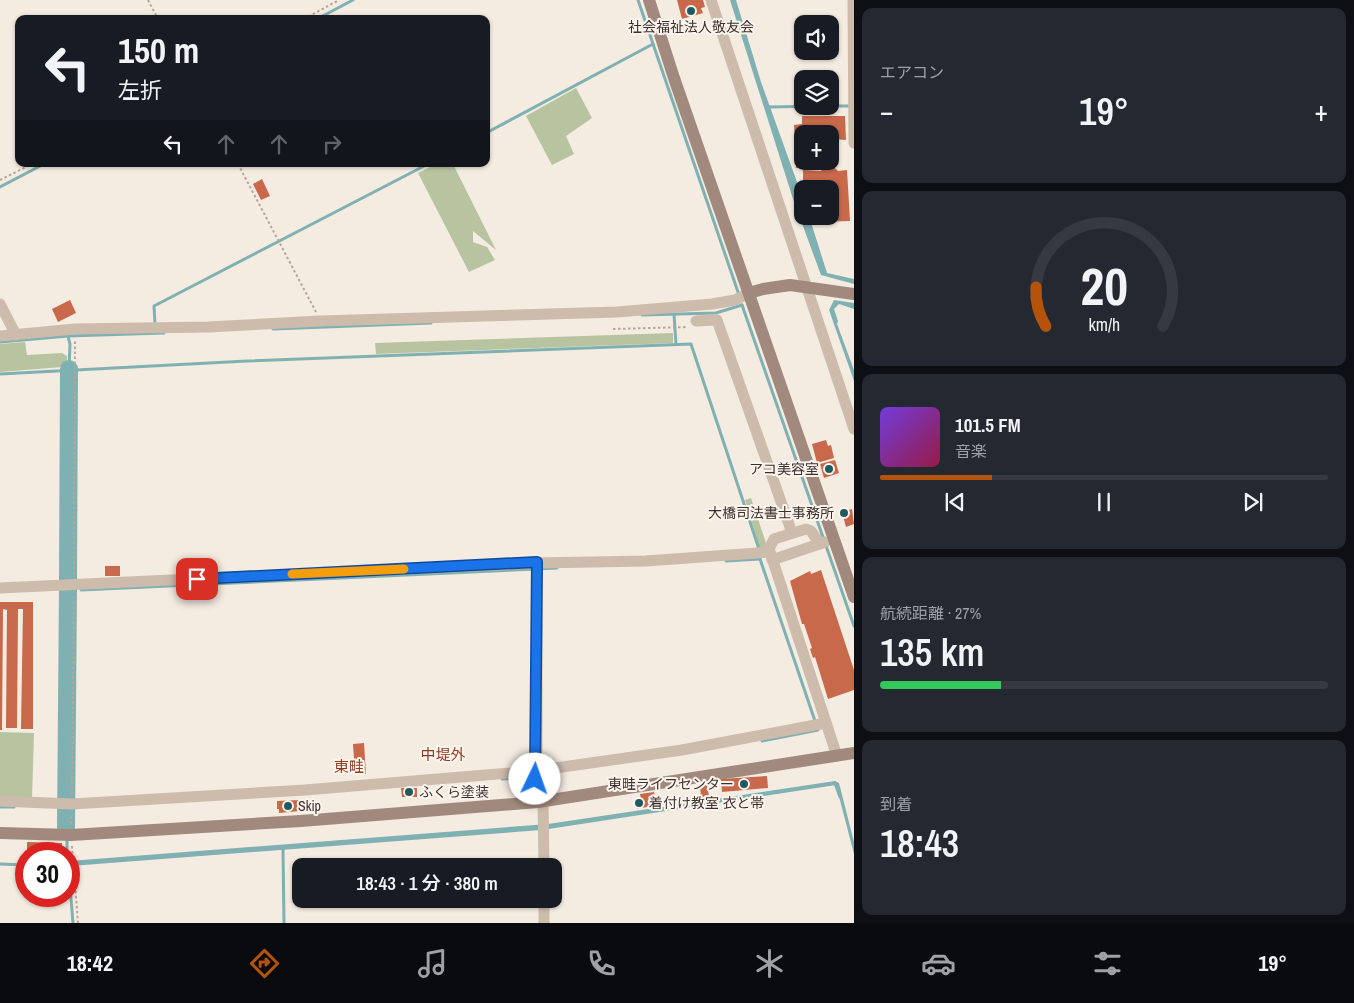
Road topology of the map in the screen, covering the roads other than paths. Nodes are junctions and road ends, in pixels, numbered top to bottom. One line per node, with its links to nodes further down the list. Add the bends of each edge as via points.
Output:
1 (649, 0): 7 (street)
2 (711, 0): 6 (street)
3 (852, 0): 4 (street)
4 (853, 104): 5 (street)
5 (854, 143)
6 (806, 288): 7 (street, via 790,285); 8 (street); 13 (street)
7 (749, 293): 11 (street, via 735,300 712,304 645,310 75,329); 15 (street)
8 (854, 294)
9 (0, 304): 11 (street)
10 (696, 321): 14 (street, via 717,320)
11 (16, 335): 12 (street)
12 (0, 336)
13 (854, 430)
14 (792, 532): 15 (street, via 806,529); 16 (street, via 774,539)
15 (826, 542): 16 (street); 19 (street)
16 (765, 555): 17 (street); 20 (street)
17 (537, 567): 18 (street, via 74,588); 23 (street)
18 (0, 588)
19 (854, 597)
20 (826, 723): 22 (street); 23 (street)
21 (854, 753): 22 (street)
22 (837, 756): 25 (street)
23 (535, 774): 24 (street, via 68,804); 25 (street)
24 (0, 802)
25 (541, 802): 26 (street, via 71,835); 27 (street)
26 (0, 833)
27 (544, 858)
28 (544, 908): 29 (street)
29 (544, 923)

